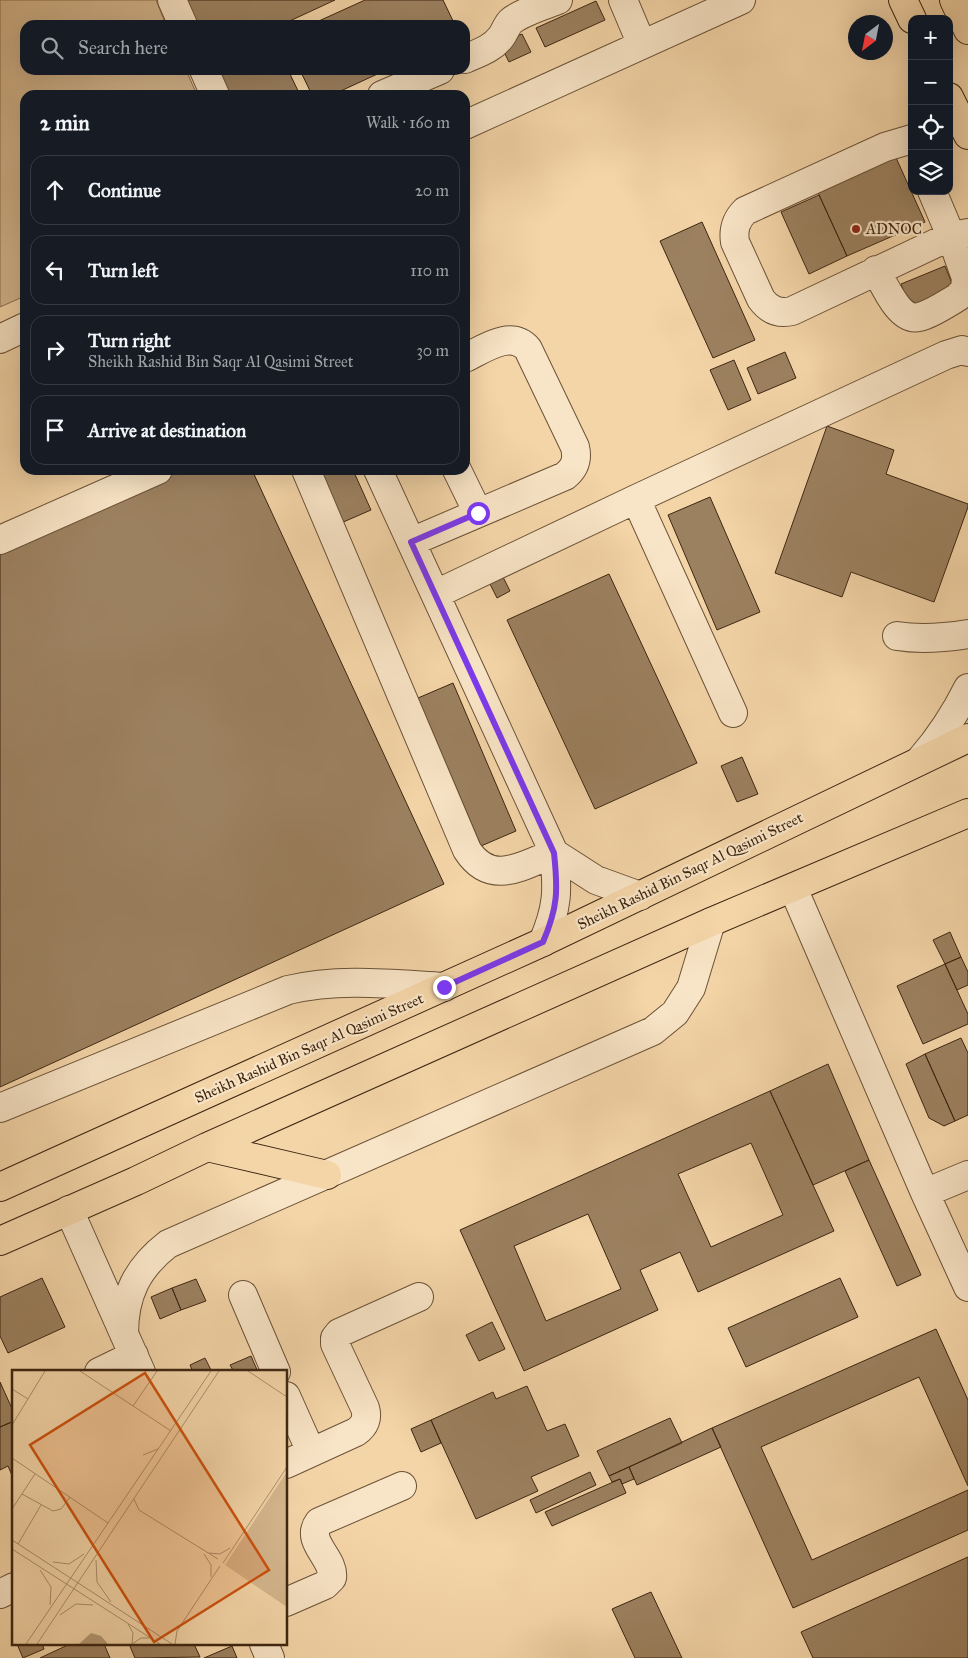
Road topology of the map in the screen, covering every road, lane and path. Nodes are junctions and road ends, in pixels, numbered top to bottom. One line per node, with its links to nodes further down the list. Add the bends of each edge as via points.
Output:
1 (172, 0): 8 (street)
2 (558, 0): 11 (street, via 517,17 493,46)
3 (622, 0): 10 (street)
4 (741, 0): 10 (street)
5 (903, 0): 7 (main road)
6 (954, 0): 9 (main road)
7 (910, 15)
8 (182, 20)
9 (968, 30)
10 (642, 45): 17 (street)
11 (470, 57)
12 (206, 75): 14 (street)
13 (428, 75): 15 (street)
14 (213, 90)
15 (394, 90)
16 (953, 104): 18 (main road)
17 (470, 123)
18 (968, 135)
19 (908, 142): 22 (street, via 885,147 752,206 735,225 735,242 761,299 778,312 792,311)
20 (935, 195): 21 (street)
21 (960, 234): 22 (street); 22 (street, via 965,289 958,298 920,317 902,313)
22 (876, 270)
23 (20, 329): 24 (street)
24 (0, 339)
25 (968, 352): 31 (street, via 962,350 946,355)
26 (470, 356): 32 (street, via 507,340 524,345 576,454 574,467 565,476)
27 (147, 475): 33 (street)
28 (308, 475): 43 (street, via 473,859 481,866 501,872 512,871)
29 (380, 475): 34 (street)
30 (459, 475): 32 (street)
31 (636, 499): 35 (street); 39 (street)
32 (478, 513): 34 (street)
33 (0, 540)
34 (411, 542): 35 (street)
35 (436, 594): 43 (street)
36 (968, 634): 37 (street, via 942,639)
37 (897, 636)
38 (968, 688): 41 (street, via 942,734)
39 (733, 713)
40 (968, 738): 41 (main road, Sheikh Rashid Bin Saqr Al Qasimi Street)
41 (921, 759): 45 (main road, Sheikh Rashid Bin Saqr Al Qasimi Street)
42 (968, 813): 44 (main road)
43 (554, 853): 45 (street, via 596,880); 47 (street, via 556,900)
44 (793, 888): 46 (main road); 54 (street)
45 (640, 896): 47 (main road, Sheikh Rashid Bin Saqr Al Qasimi Street)
46 (711, 922): 50 (main road); 51 (street, via 691,988 675,1013 653,1031)
47 (543, 942): 48 (main road, Sheikh Rashid Bin Saqr Al Qasimi Street)
48 (444, 987): 49 (street, via 356,982 288,990); 53 (main road, Sheikh Rashid Bin Saqr Al Qasimi Street)
49 (0, 1108)
50 (207, 1147): 51 (main road); 55 (main road)
51 (326, 1175): 60 (street, via 168,1244 154,1255 134,1283 124,1316)
52 (968, 1175): 54 (street)
53 (0, 1187)
54 (925, 1193): 57 (street)
55 (69, 1210): 56 (main road); 60 (street)
56 (0, 1240)
57 (968, 1287)
58 (242, 1295): 62 (street)
59 (419, 1297): 64 (street, via 338,1333 335,1344 366,1408 365,1425)
60 (133, 1354): 61 (street)
61 (103, 1370)
62 (275, 1370)
63 (288, 1400): 64 (street)
64 (311, 1452): 65 (street)
65 (288, 1463)
66 (402, 1486): 69 (street, via 319,1522 315,1537 332,1568 332,1578 325,1585)
67 (12, 1588): 68 (street)
68 (0, 1594)
69 (288, 1601)
70 (265, 1646): 71 (street)
71 (270, 1658)

